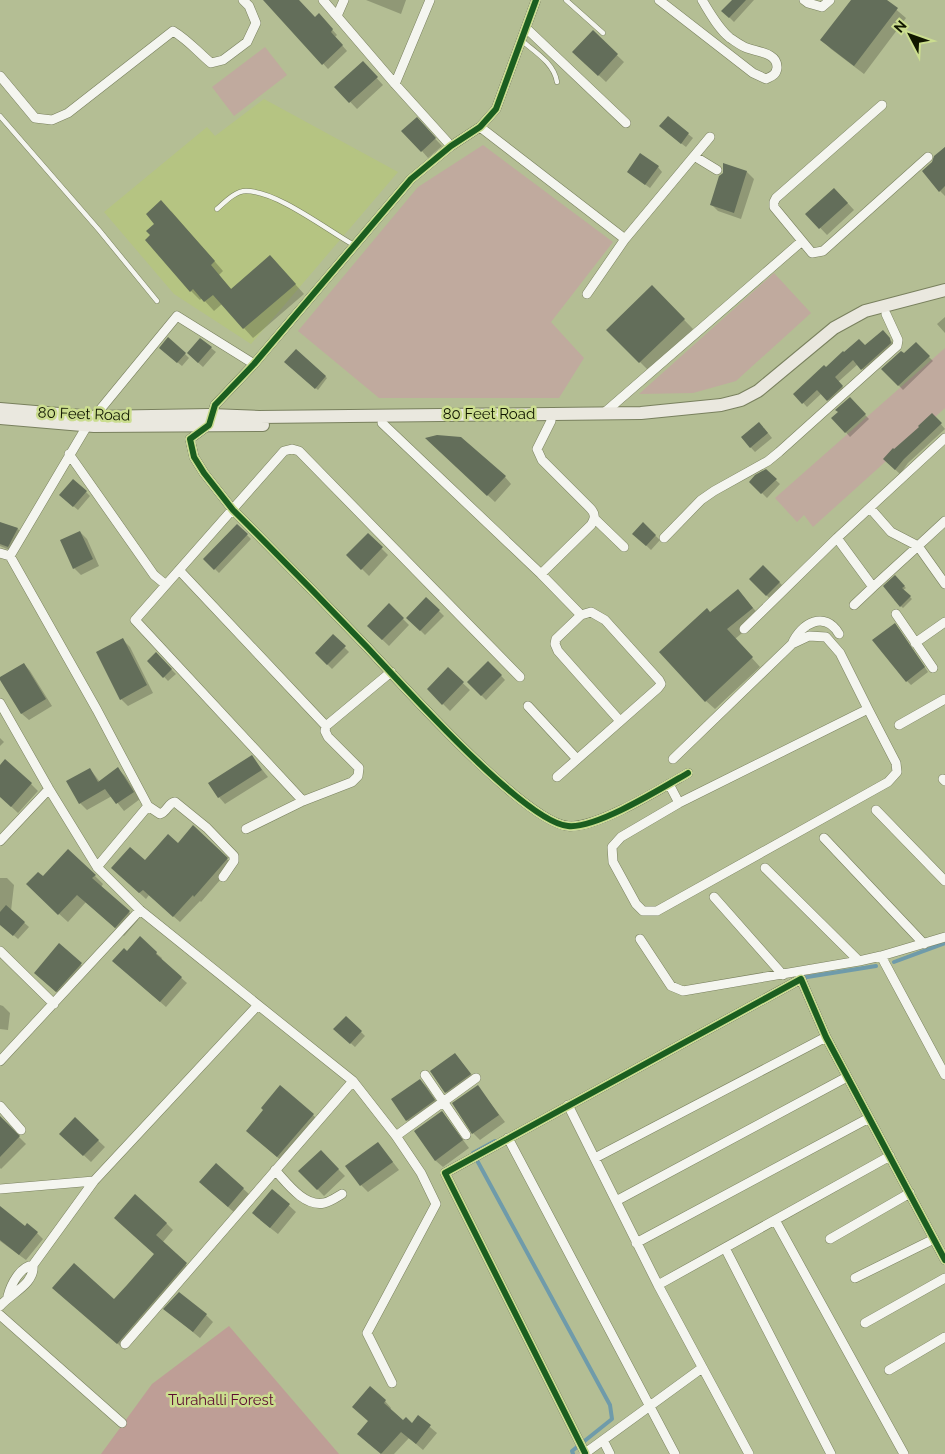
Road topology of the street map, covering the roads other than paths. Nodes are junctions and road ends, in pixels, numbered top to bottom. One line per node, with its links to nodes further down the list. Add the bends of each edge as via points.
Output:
1 (243, 0): 15 (street, via 256,23 247,42 223,60 211,63 173,31 68,113 52,120 36,118)
2 (324, 0): 11 (street)
3 (344, 0): 11 (street)
4 (430, 0): 17 (street)
5 (536, 0): 12 (street)
6 (566, 0): 13 (lane)
7 (658, 0): 8 (street, via 753,73 766,79 774,75 776,63 771,56 745,48 730,37)
8 (702, 0)
9 (804, 0): 10 (street, via 822,8)
10 (830, 0)
11 (337, 16): 17 (street)
12 (526, 28): 14 (street); 20 (street)
13 (604, 33)
14 (521, 40): 16 (lane, via 548,63); 21 (street, via 496,109)
15 (0, 76)
16 (557, 82)
17 (395, 84): 23 (street)
18 (882, 105): 29 (street, via 776,198 774,207)
19 (0, 116): 34 (lane)
20 (626, 122)
21 (480, 127): 23 (street); 28 (street)
22 (710, 137): 24 (street)
23 (452, 146): 30 (street, via 411,180)
24 (694, 156): 26 (street); 28 (street)
25 (928, 156): 29 (street, via 823,251 812,252)
26 (718, 170)
27 (217, 209): 30 (lane, via 238,193 246,191 266,195 319,222)
28 (625, 239): 32 (street)
29 (802, 241): 38 (street)
30 (356, 246): 36 (street)
31 (945, 290): 38 (main road, 80 Feet Road, via 865,311 851,318 823,336 765,386 741,400 641,413)
32 (587, 294)
33 (945, 298): 35 (main road, 80 Feet Road)
34 (157, 301)
35 (886, 314): 41 (main road, 80 Feet Road, via 850,327 770,392 733,410 641,421); 50 (street, via 898,340 897,346 779,452 701,500)
36 (254, 364): 40 (street, via 215,405); 42 (street, via 177,316)
37 (0, 409): 42 (main road, 80 Feet Road)
38 (604, 413): 40 (main road, 80 Feet Road)
39 (0, 418): 42 (main road, 80 Feet Road)
40 (210, 420): 42 (main road, 80 Feet Road); 43 (main road, 80 Feet Road); 47 (street, via 190,439 194,457)
41 (551, 421): 43 (main road, 80 Feet Road); 48 (street, via 537,449 542,460 594,512)
42 (90, 422): 45 (street)
43 (382, 423): 57 (street)
44 (945, 438): 46 (street)
45 (69, 454): 55 (street); 59 (street, via 154,575)
46 (870, 508): 51 (street); 52 (street, via 891,532)
47 (233, 510): 56 (street); 70 (street); 71 (street, via 284,451 299,451)
48 (595, 519): 53 (street); 57 (street)
49 (945, 521): 52 (street)
50 (664, 538)
51 (837, 538): 60 (street); 65 (street)
52 (918, 546): 58 (street); 60 (street)
53 (624, 547)
54 (0, 552): 55 (street)
55 (10, 556): 87 (street)
56 (179, 570): 59 (street); 78 (street)
57 (541, 574): 63 (street)
58 (945, 584)
59 (166, 585): 85 (street, via 135,620)
60 (873, 587): 61 (street)
61 (854, 605)
62 (896, 614): 67 (street)
63 (581, 615): 76 (street, via 556,639 555,644); 76 (street, via 591,612 605,620 659,680 658,688)
64 (945, 622): 67 (street)
65 (744, 629)
66 (839, 634): 68 (street, via 828,622 821,620 810,623 796,634)
67 (914, 643): 69 (street)
68 (792, 644): 75 (street, via 810,636 826,637 840,653); 80 (street)
69 (933, 668)
70 (391, 672): 78 (street); 83 (street, via 470,754 549,820 567,826 589,823 635,804)
71 (520, 677)
72 (945, 699): 77 (street)
73 (0, 703): 84 (street)
74 (528, 706): 79 (street)
75 (868, 709): 86 (street); 86 (street, via 896,763 897,772 888,782 657,911 642,911 613,862 612,847 621,837)
76 (620, 722): 79 (street)
77 (900, 724)
78 (326, 726): 85 (street, via 328,736 359,768 358,776 352,782)
79 (577, 759): 82 (street)
80 (673, 760)
81 (688, 773): 83 (street)
82 (557, 777)
83 (669, 784): 86 (street)
84 (49, 789): 91 (street); 92 (street)
85 (303, 801): 89 (street)
86 (679, 803)
87 (148, 806): 92 (street); 94 (street, via 160,814 176,802 207,828 234,856)
88 (876, 810): 95 (street)
89 (246, 829)
90 (824, 838): 100 (street)
91 (0, 841)
92 (97, 867): 97 (street)
93 (765, 868): 103 (street)
94 (223, 877)
95 (945, 881)
96 (714, 897): 104 (street)
97 (140, 910): 105 (street); 106 (street)
98 (945, 938): 100 (street)
99 (640, 939): 104 (street, via 671,986 683,991)
100 (924, 944): 102 (street)
101 (0, 951): 105 (street)
102 (881, 956): 103 (street); 110 (street)
103 (859, 961): 104 (street)
104 (783, 975)
105 (54, 1004): 108 (street)
106 (258, 1005): 113 (street); 125 (street)
107 (826, 1037): 111 (street); 115 (street, via 801,979); 123 (street)
108 (0, 1060)
109 (425, 1075): 114 (street)
110 (945, 1075)
111 (847, 1077): 117 (street); 129 (street)
112 (476, 1078): 114 (street)
113 (353, 1081): 120 (street); 124 (street)
114 (443, 1102): 119 (street); 120 (street)
115 (568, 1105): 121 (street); 123 (street)
116 (0, 1106): 118 (street)
117 (869, 1118): 122 (street); 133 (street)
118 (21, 1130)
119 (466, 1135)
120 (396, 1136): 146 (street, via 436,1204 367,1333)
121 (508, 1138): 147 (street); 150 (street, via 445,1173)
122 (890, 1156): 127 (street); 130 (street)
123 (596, 1158): 129 (street)
124 (275, 1170): 128 (street, via 300,1196 312,1203 325,1203); 143 (street)
125 (94, 1181): 126 (street); 139 (street, via 33,1265 31,1276)
126 (0, 1189)
127 (910, 1193): 131 (street); 132 (street)
128 (342, 1194)
129 (616, 1201): 133 (street)
130 (775, 1220): 134 (street); 155 (street)
131 (830, 1239)
132 (934, 1239): 135 (street); 136 (street)
133 (636, 1243): 138 (street)
134 (725, 1248): 138 (street); 154 (street)
135 (945, 1260)
136 (855, 1278)
137 (945, 1278): 141 (street)
138 (658, 1285): 144 (street)
139 (0, 1306)
140 (0, 1316): 148 (street)
141 (865, 1324)
142 (945, 1337): 145 (street)
143 (125, 1344)
144 (702, 1368): 147 (street); 153 (street)
145 (889, 1370)
146 (392, 1383)
147 (649, 1406): 149 (street); 152 (street)
148 (122, 1423)
149 (603, 1440): 150 (street); 151 (street)
150 (585, 1454)
151 (610, 1454)
152 (675, 1454)
153 (748, 1454)
154 (831, 1454)
155 (904, 1454)

